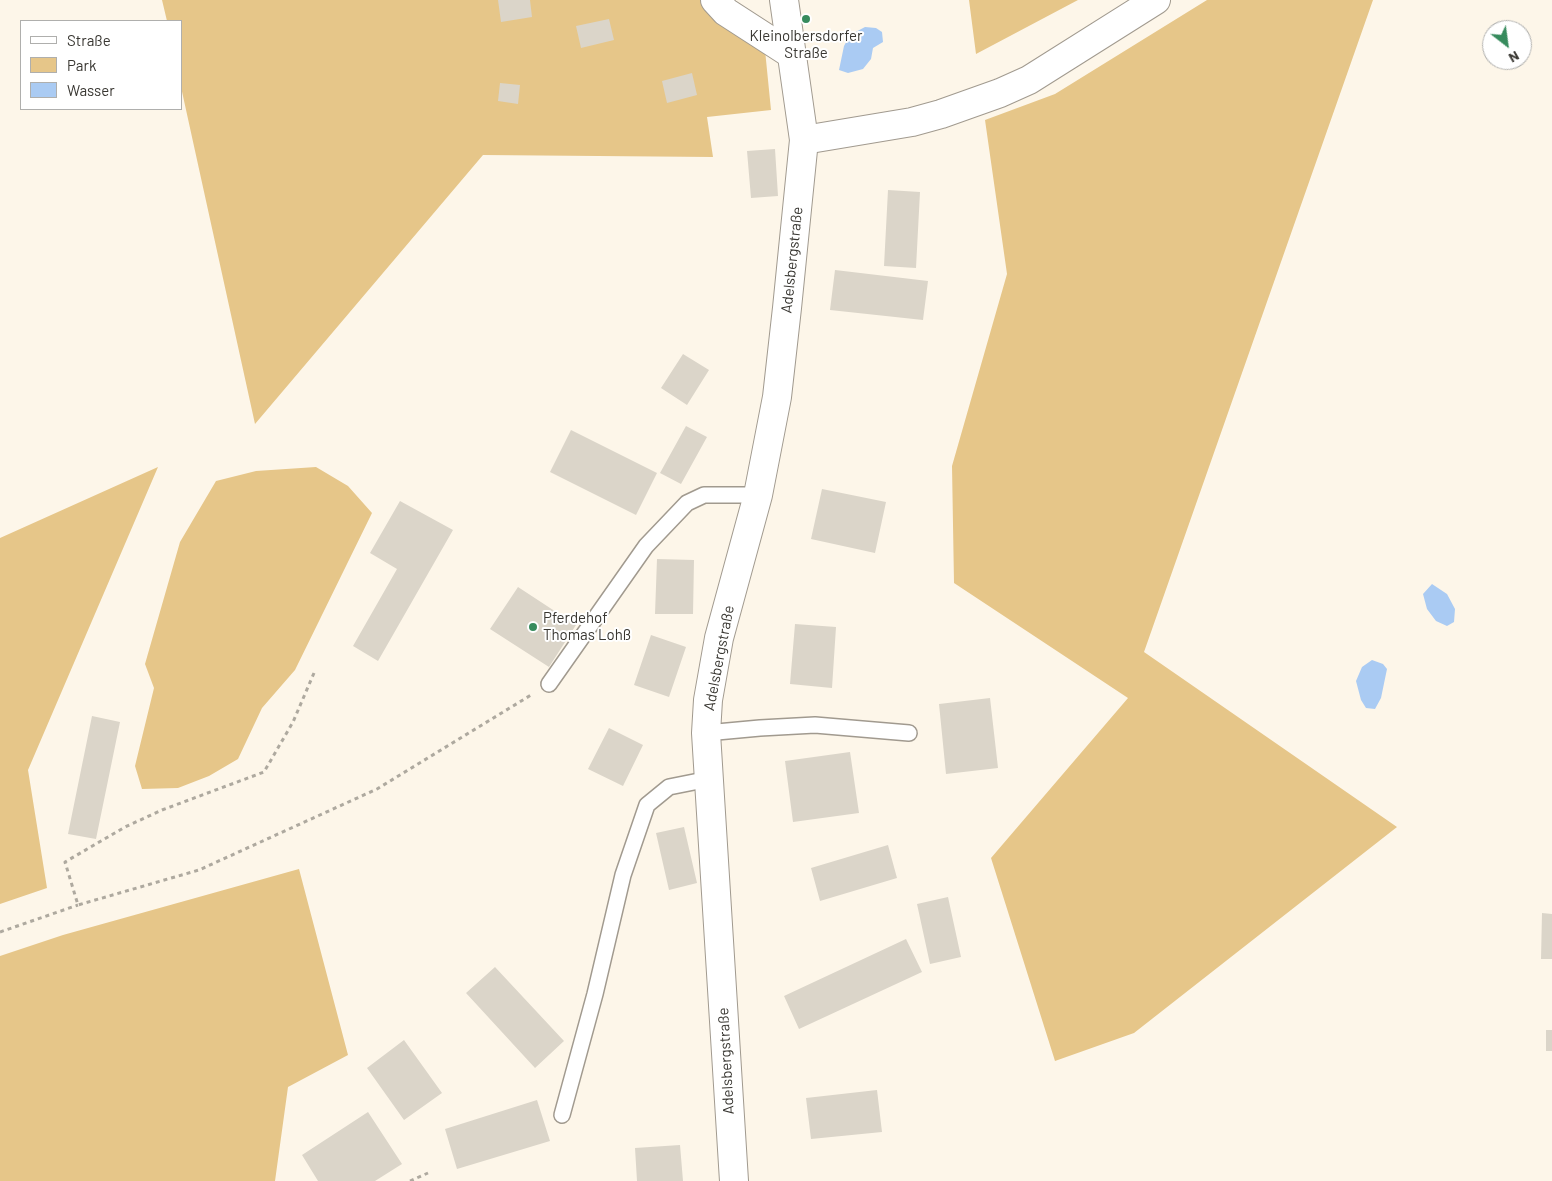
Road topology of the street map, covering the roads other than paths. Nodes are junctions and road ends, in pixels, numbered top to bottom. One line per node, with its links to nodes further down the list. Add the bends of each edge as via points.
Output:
1 (715, 0): 4 (street, via 726,12)
2 (784, 0): 4 (street, Adelsbergstraße)
3 (1156, 0): 5 (street, via 1029,80 1000,94 912,122)
4 (791, 54): 5 (street, Adelsbergstraße)
5 (804, 140): 6 (street, Adelsbergstraße, via 777,397)
6 (758, 495): 7 (lane, via 704,495 687,503 646,546); 8 (street, Adelsbergstraße, via 719,638)
7 (549, 684)
8 (706, 733): 9 (lane, via 815,724); 10 (street, Adelsbergstraße)
9 (909, 733)
10 (709, 779): 11 (lane, via 669,786 647,805 623,876); 12 (street, Adelsbergstraße)
11 (562, 1116)
12 (734, 1181)

